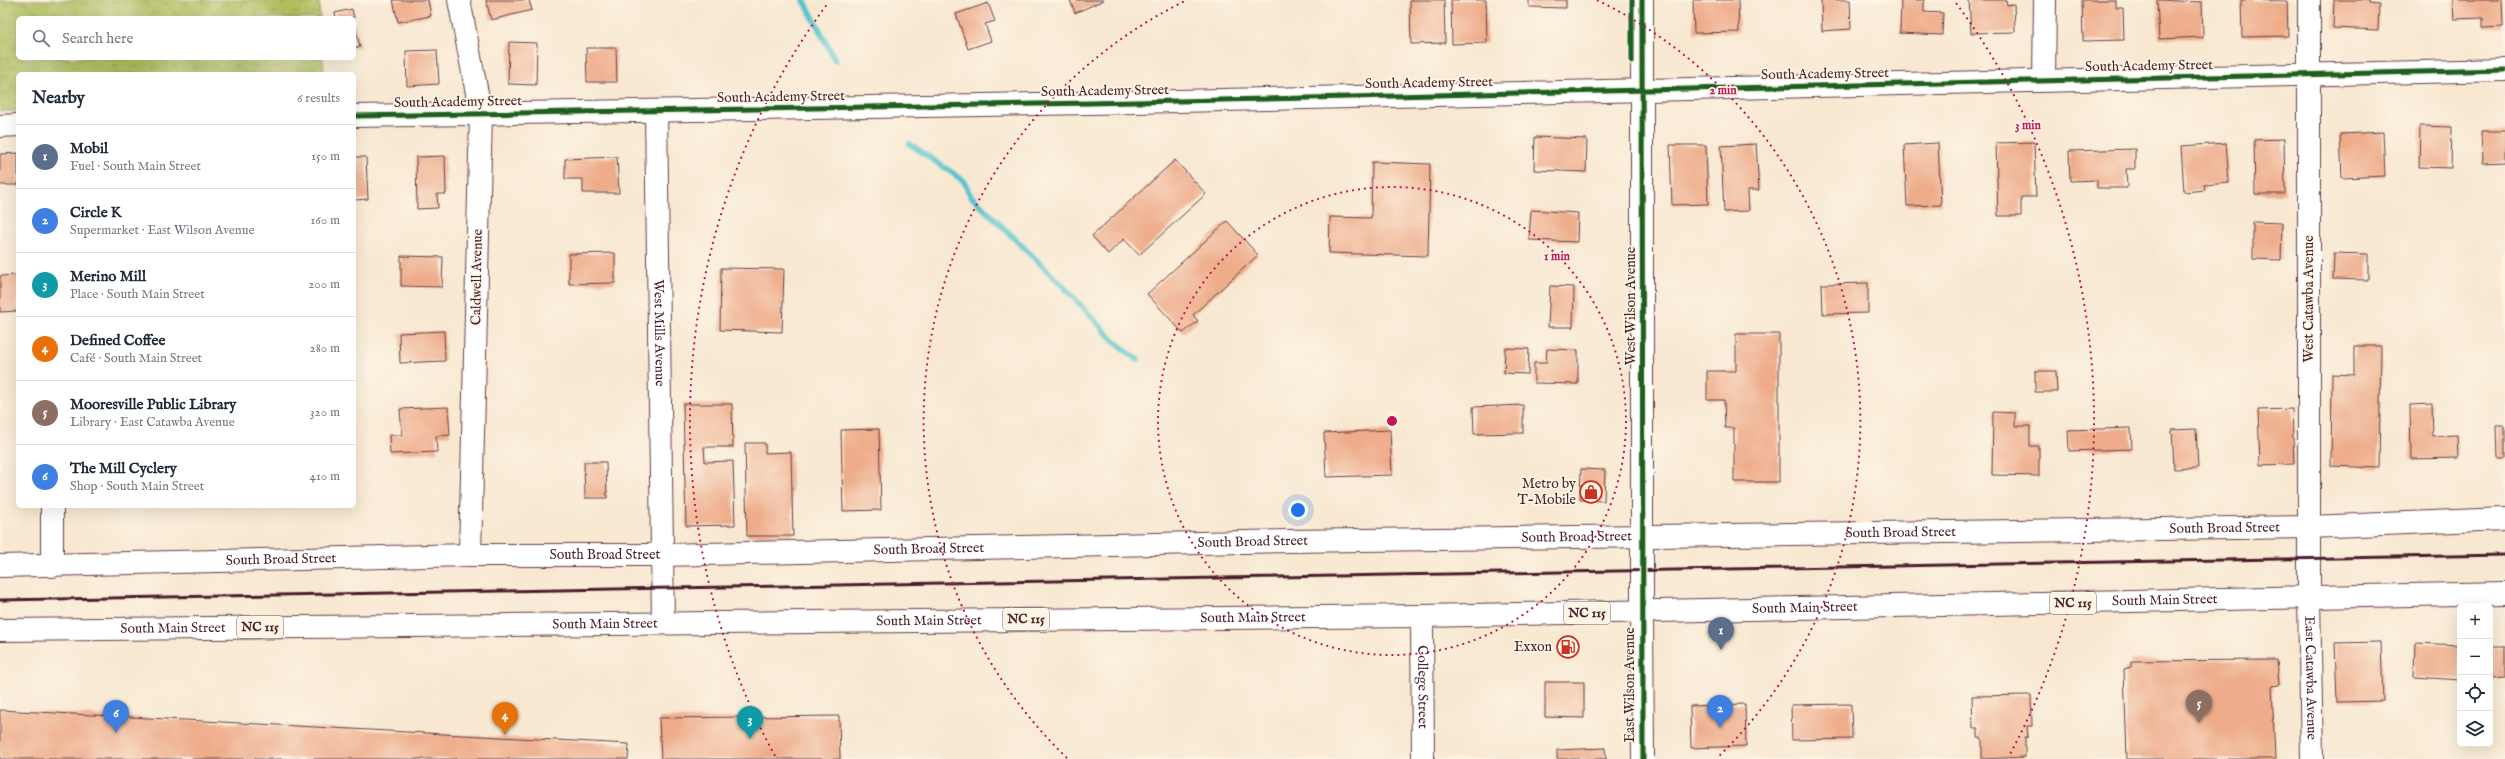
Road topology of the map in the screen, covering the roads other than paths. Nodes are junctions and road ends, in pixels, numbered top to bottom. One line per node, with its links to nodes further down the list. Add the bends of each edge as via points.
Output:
1 (459, 0): 10 (street, Caldwell Avenue)
2 (1642, 0): 8 (street, West Wilson Avenue)
3 (2045, 0): 7 (street)
4 (2309, 0): 6 (street, West Catawba Avenue)
5 (2505, 70): 6 (street, South Academy Street)
6 (2309, 74): 7 (street, South Academy Street); 16 (street, West Catawba Avenue)
7 (2044, 80): 8 (street, South Academy Street)
8 (1642, 90): 9 (street, South Academy Street); 17 (street, West Wilson Avenue)
9 (656, 111): 10 (street, South Academy Street); 19 (street, West Mills Avenue)
10 (481, 114): 11 (street, South Academy Street); 18 (street, Caldwell Avenue)
11 (356, 116)
12 (16, 125): 13 (street)
13 (0, 126)
14 (52, 508): 21 (street)
15 (2505, 519): 16 (street, South Broad Street)
16 (2309, 527): 17 (street, South Broad Street); 23 (street, West Catawba Avenue)
17 (1643, 536): 19 (street, South Broad Street); 24 (street, West Wilson Avenue)
18 (470, 555): 19 (street, South Broad Street); 21 (street, South Broad Street)
19 (662, 555): 26 (street, West Mills Avenue)
20 (0, 566): 21 (street, South Broad Street)
21 (52, 566)
22 (2505, 593): 23 (street, South Main Street / NC 115)
23 (2309, 598): 24 (street, South Main Street / NC 115); 30 (street, East Catawba Avenue)
24 (1642, 612): 25 (street, South Main Street / NC 115); 29 (street, East Wilson Avenue)
25 (1422, 616): 26 (street, South Main Street / NC 115); 28 (street, College Street)
26 (663, 622): 27 (street, South Main Street / NC 115)
27 (0, 630)
28 (1423, 759)
29 (1643, 759)
30 (2312, 759)

